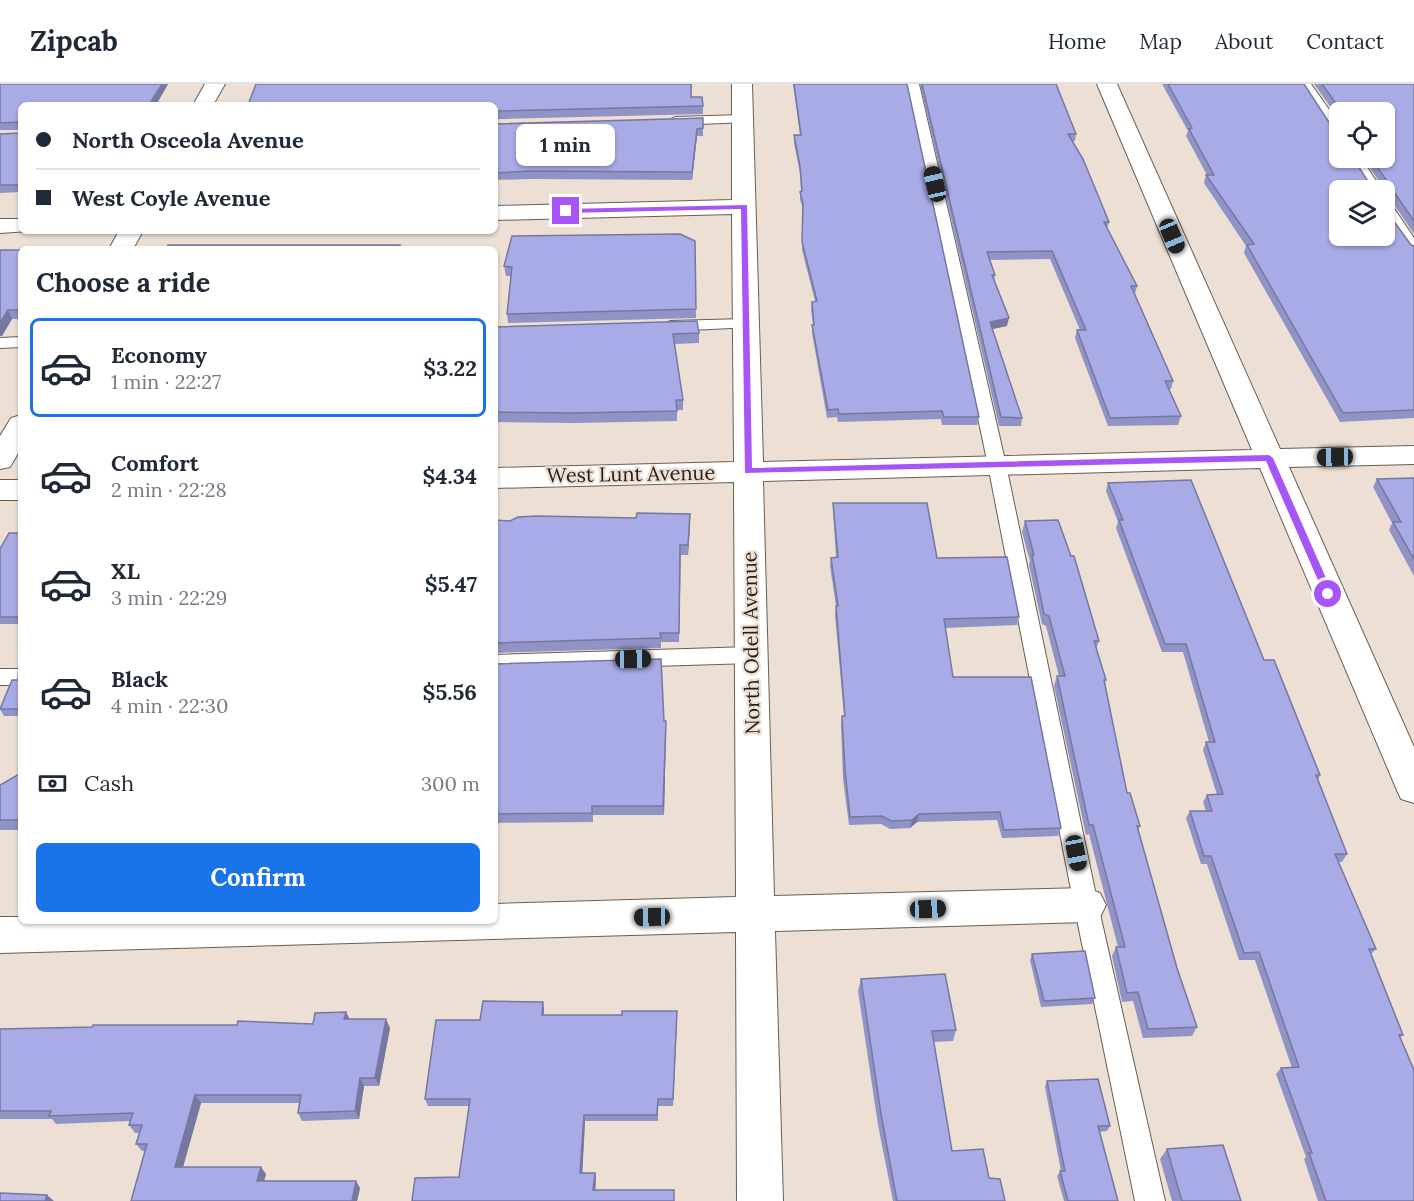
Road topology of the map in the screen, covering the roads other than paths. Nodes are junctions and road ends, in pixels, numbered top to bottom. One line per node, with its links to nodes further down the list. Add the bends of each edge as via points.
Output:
1 (215, 84): 6 (street)
2 (742, 84): 7 (street, North Odell Avenue)
3 (913, 84): 24 (lane)
4 (1107, 84): 22 (street)
5 (1305, 84): 8 (lane)
6 (205, 102)
7 (743, 119): 9 (lane); 10 (street, North Odell Avenue)
8 (1329, 120)
9 (662, 121)
10 (744, 207): 11 (street); 16 (street, North Odell Avenue)
11 (498, 213)
12 (1395, 220): 15 (lane)
13 (0, 226): 14 (street)
14 (18, 226)
15 (1414, 249)
16 (746, 324): 17 (lane); 25 (street, North Odell Avenue)
17 (648, 327)
18 (18, 342): 19 (lane)
19 (0, 343)
20 (18, 429): 23 (street)
21 (1414, 455): 22 (street, West Lunt Avenue)
22 (1269, 458): 24 (street, West Lunt Avenue); 33 (street)
23 (0, 460)
24 (997, 465): 25 (street, West Lunt Avenue); 34 (lane)
25 (748, 471): 26 (street, West Lunt Avenue); 29 (street, North Odell Avenue)
26 (498, 478)
27 (0, 490): 28 (street)
28 (18, 490)
29 (751, 655): 30 (lane); 35 (street, North Odell Avenue)
30 (498, 663)
31 (0, 677): 32 (lane)
32 (18, 677)
33 (1414, 788)
34 (1086, 905): 35 (street); 40 (lane)
35 (755, 914): 36 (street); 39 (street, North Odell Avenue)
36 (498, 921)
37 (395, 924): 38 (street)
38 (0, 935)
39 (760, 1201)
40 (1150, 1201)

